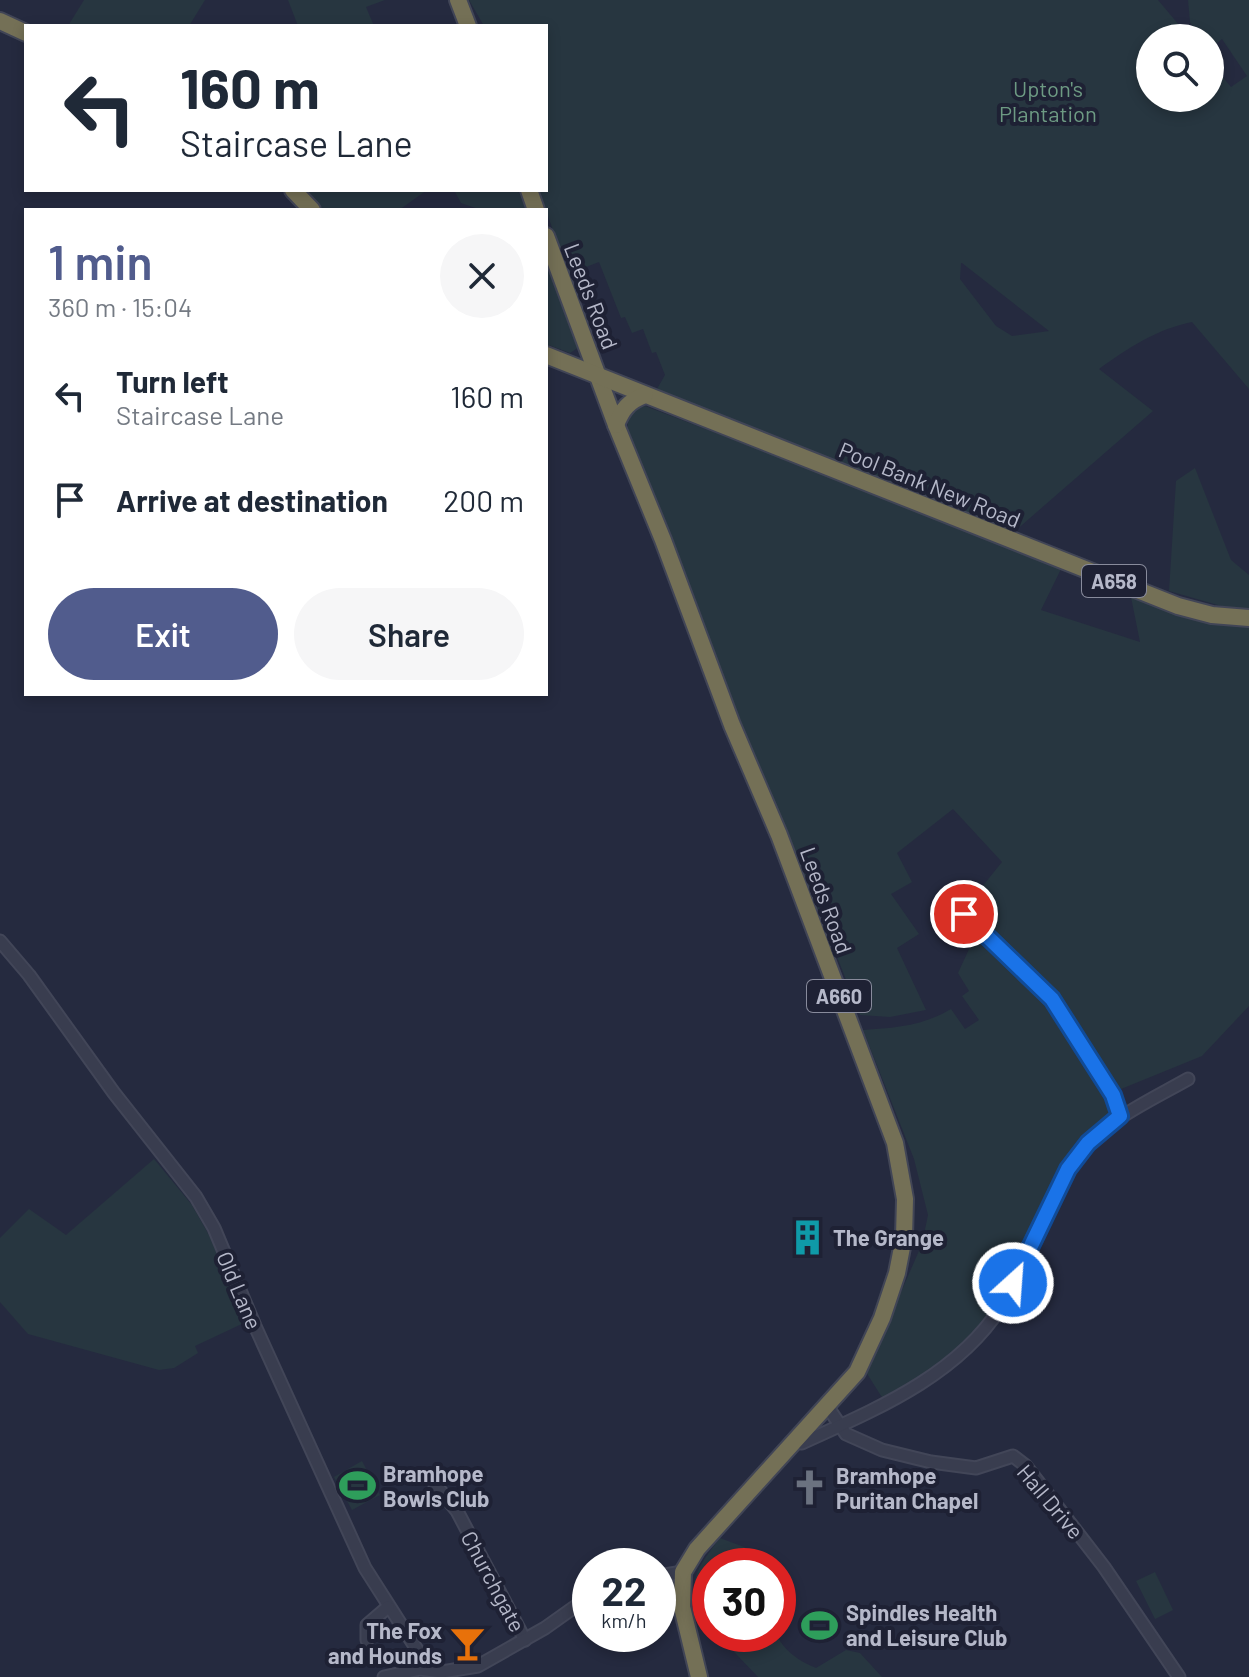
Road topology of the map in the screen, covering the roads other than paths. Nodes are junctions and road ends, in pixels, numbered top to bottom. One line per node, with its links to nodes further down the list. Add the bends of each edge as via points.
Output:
1 (458, 0): 3 (highway)
2 (0, 21): 4 (highway)
3 (467, 24)
4 (24, 32)
5 (295, 192): 6 (highway)
6 (310, 208)
7 (548, 241): 9 (highway, Leeds Road / A660)
8 (548, 356): 9 (highway, A658)
9 (598, 376): 10 (highway, Pool Bank New Road / A658); 11 (highway, Leeds Road / A660)
10 (645, 395): 11 (highway, via 626,406); 12 (highway, Pool Bank New Road / A658, via 1178,606)
11 (616, 425): 17 (highway, Leeds Road / A660, via 895,1143 905,1199 897,1273 857,1372)
12 (1249, 618)
13 (964, 914): 16 (street, via 1052,999 1113,1095)
14 (0, 941): 23 (street, Old Lane, via 196,1197 355,1547)
15 (1188, 1079): 16 (street)
16 (1120, 1116): 18 (street, via 1068,1169 1001,1308 979,1333 953,1360 896,1399)
17 (827, 1406): 18 (street, Hall Drive); 19 (highway, Leeds Road / A660)
18 (839, 1426): 19 (street); 32 (street, Hall Drive, via 859,1442 931,1462 976,1468 1013,1456 1104,1567)
19 (795, 1442): 21 (highway, Leeds Road / A660, via 697,1549)
20 (434, 1483): 26 (street, Churchgate, via 457,1511)
21 (683, 1572): 22 (street); 31 (highway, via 682,1607)
22 (676, 1573)
23 (388, 1607): 25 (street, via 367,1625); 27 (street, Old Lane)
24 (572, 1608): 26 (street)
25 (367, 1640)
26 (525, 1640): 28 (street)
27 (430, 1670): 29 (street); 30 (street)
28 (475, 1671): 29 (street)
29 (445, 1674)
30 (387, 1677)
31 (699, 1677)
32 (1179, 1677)

